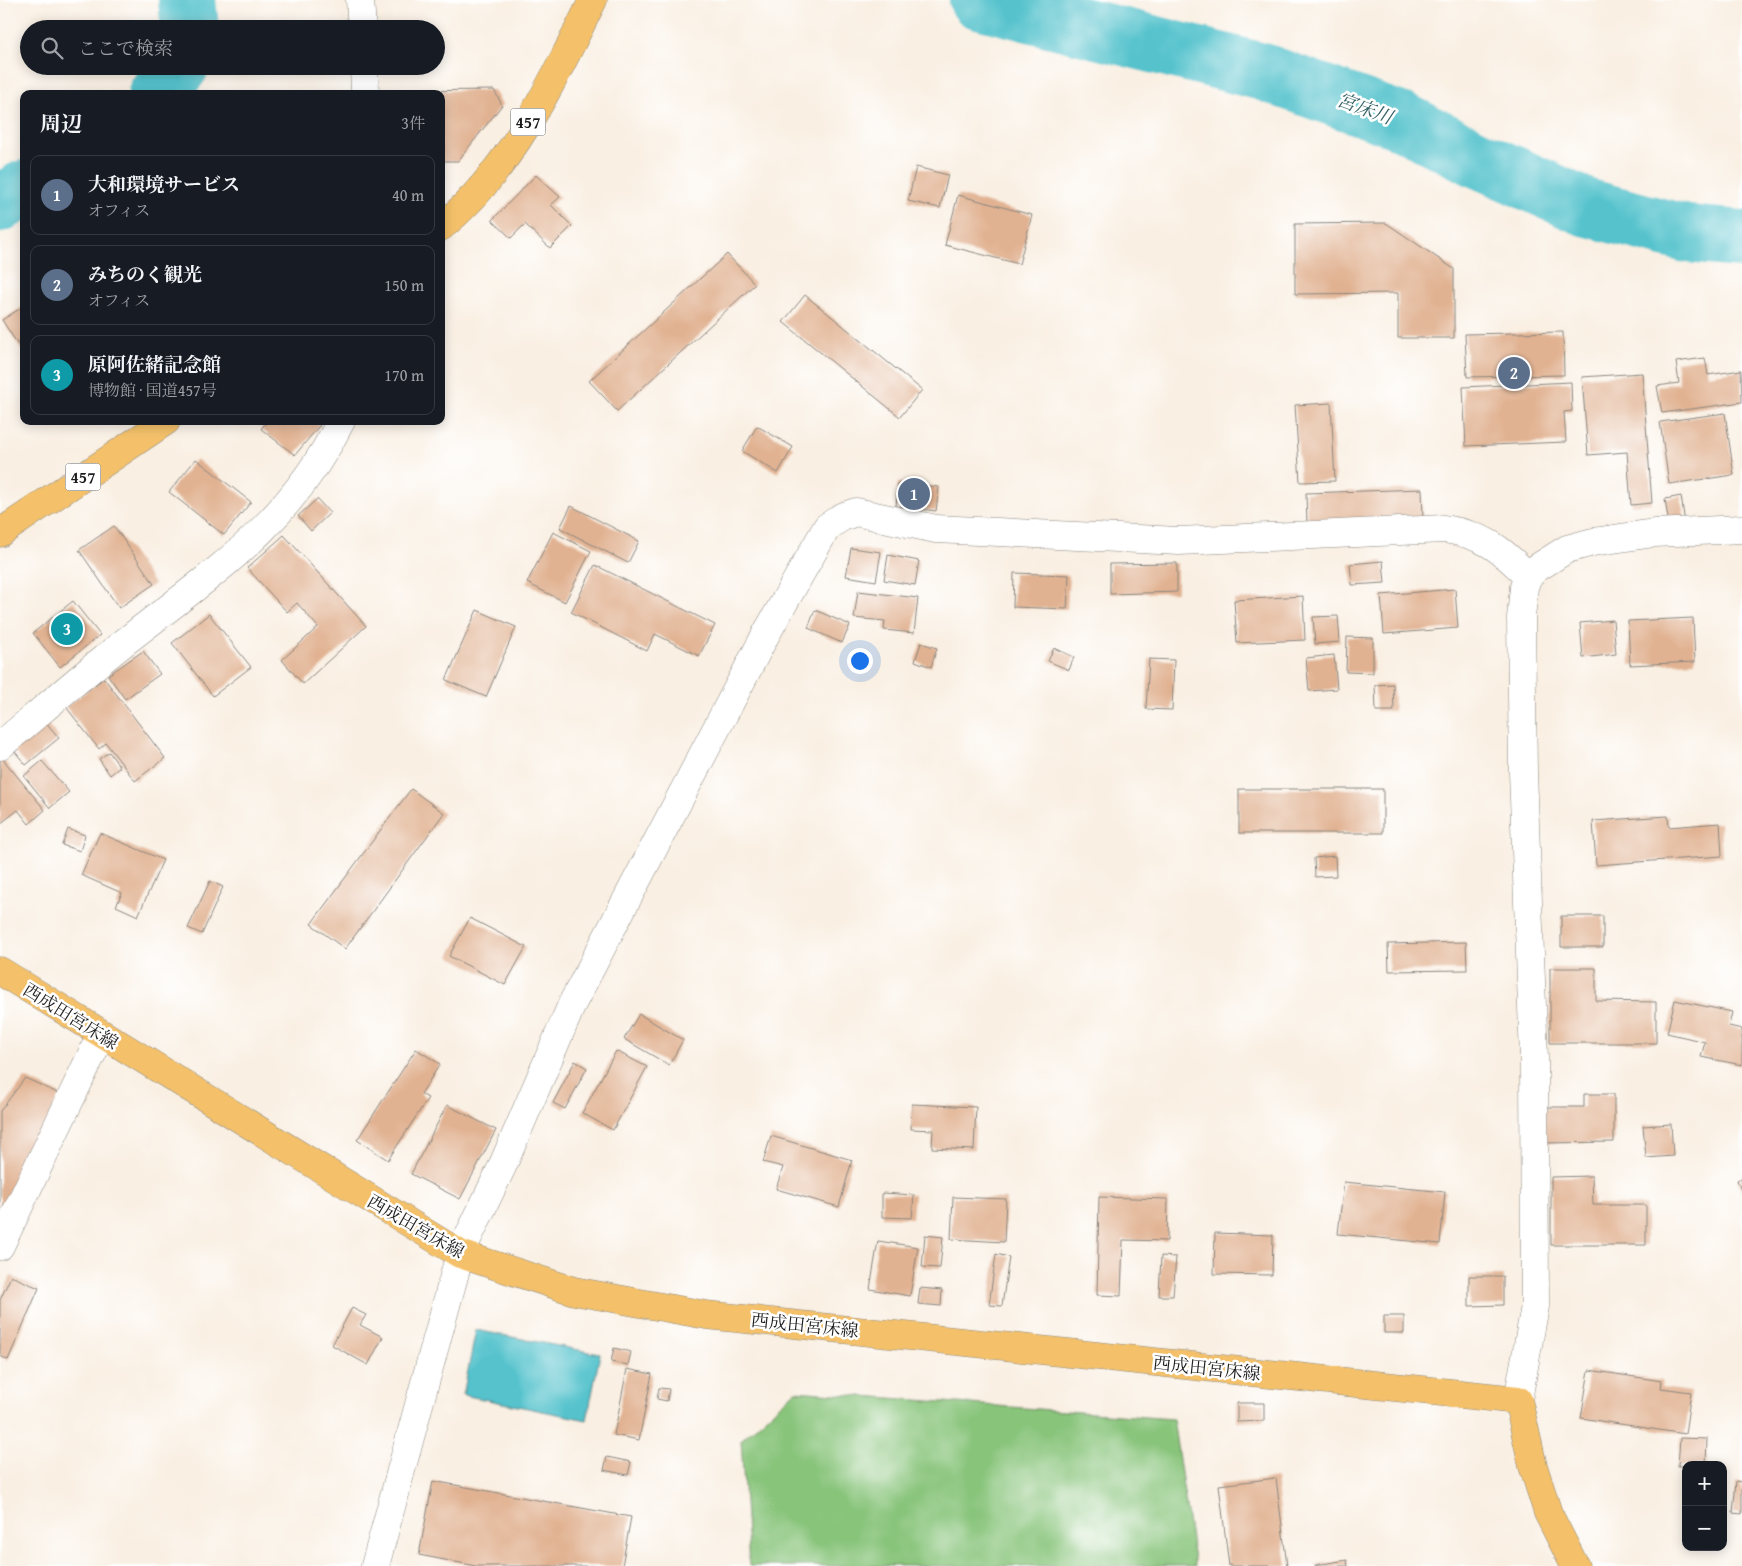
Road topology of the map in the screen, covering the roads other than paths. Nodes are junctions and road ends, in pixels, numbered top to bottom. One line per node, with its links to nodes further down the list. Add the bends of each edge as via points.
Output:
1 (360, 0): 3 (street)
2 (593, 0): 6 (main road, 457, via 520,137 464,209)
3 (361, 20)
4 (364, 75): 5 (street)
5 (365, 90)
6 (445, 224)
7 (160, 425): 10 (main road, 457)
8 (339, 425): 12 (street, via 319,463 291,501 248,545 134,634)
9 (1742, 529): 11 (street, via 1654,533 1593,542 1567,549)
10 (0, 533)
11 (1528, 576): 16 (street, via 1478,536 1444,529 1179,541 936,528 856,512 842,517 827,527 766,634 573,1002 502,1168); 17 (street, via 1521,618 1523,772 1534,1058 1535,1306)
12 (0, 746)
13 (0, 971): 14 (main road, 西成田宮床線)
14 (101, 1035): 15 (street); 16 (main road, 西成田宮床線)
15 (0, 1246)
16 (460, 1254): 17 (main road, 西成田宮床線, via 574,1291 706,1315); 18 (street)
17 (1518, 1400): 19 (main road, via 1548,1513)
18 (375, 1566)
19 (1575, 1566)

